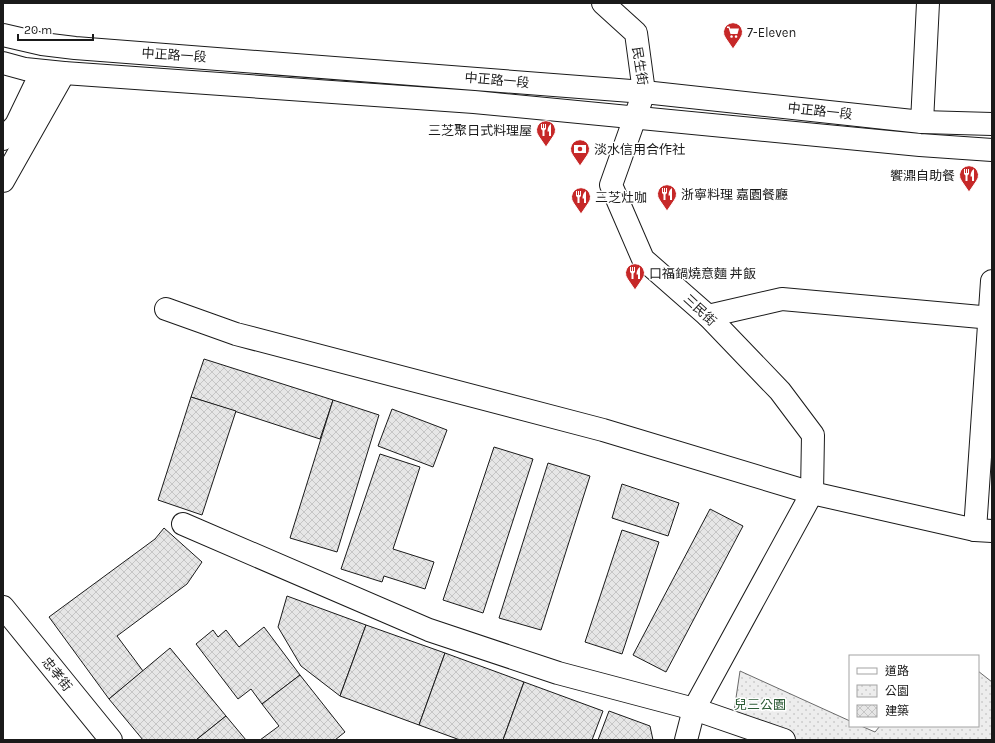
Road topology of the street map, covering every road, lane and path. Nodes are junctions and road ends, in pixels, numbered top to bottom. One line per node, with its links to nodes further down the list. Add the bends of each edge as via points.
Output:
1 (928, 3): 9 (street)
2 (606, 4): 7 (street, 民生街, via 636,34)
3 (3, 35): 7 (street, 中正路一段, via 75,48)
4 (3, 63): 5 (street, 中正路一段)
5 (42, 71): 6 (street, 中正路一段); 11 (street, via 16,124)
6 (64, 73): 8 (street, 中正路一段, via 474,102); 13 (street)
7 (644, 92): 8 (street, 民生街); 9 (street, 中正路一段)
8 (636, 118): 12 (street, 中正路一段, via 912,145); 16 (street, 三民街, via 611,185 643,259)
9 (922, 122): 10 (street, 中正路一段)
10 (992, 124)
11 (3, 139)
12 (992, 150)
13 (3, 181)
14 (992, 281): 17 (street)
15 (166, 309): 18 (street, via 236,334 603,430)
16 (708, 316): 17 (street, via 782,299); 18 (street, 三民街, via 780,391 813,435)
17 (990, 318): 20 (street)
18 (812, 493): 20 (street); 22 (street)
19 (183, 524): 22 (street, via 429,630 558,673)
20 (984, 530)
21 (3, 607): 23 (street, 忠孝街)
22 (694, 709): 24 (street); 25 (street)
23 (111, 740)
24 (686, 740)
25 (784, 740)

